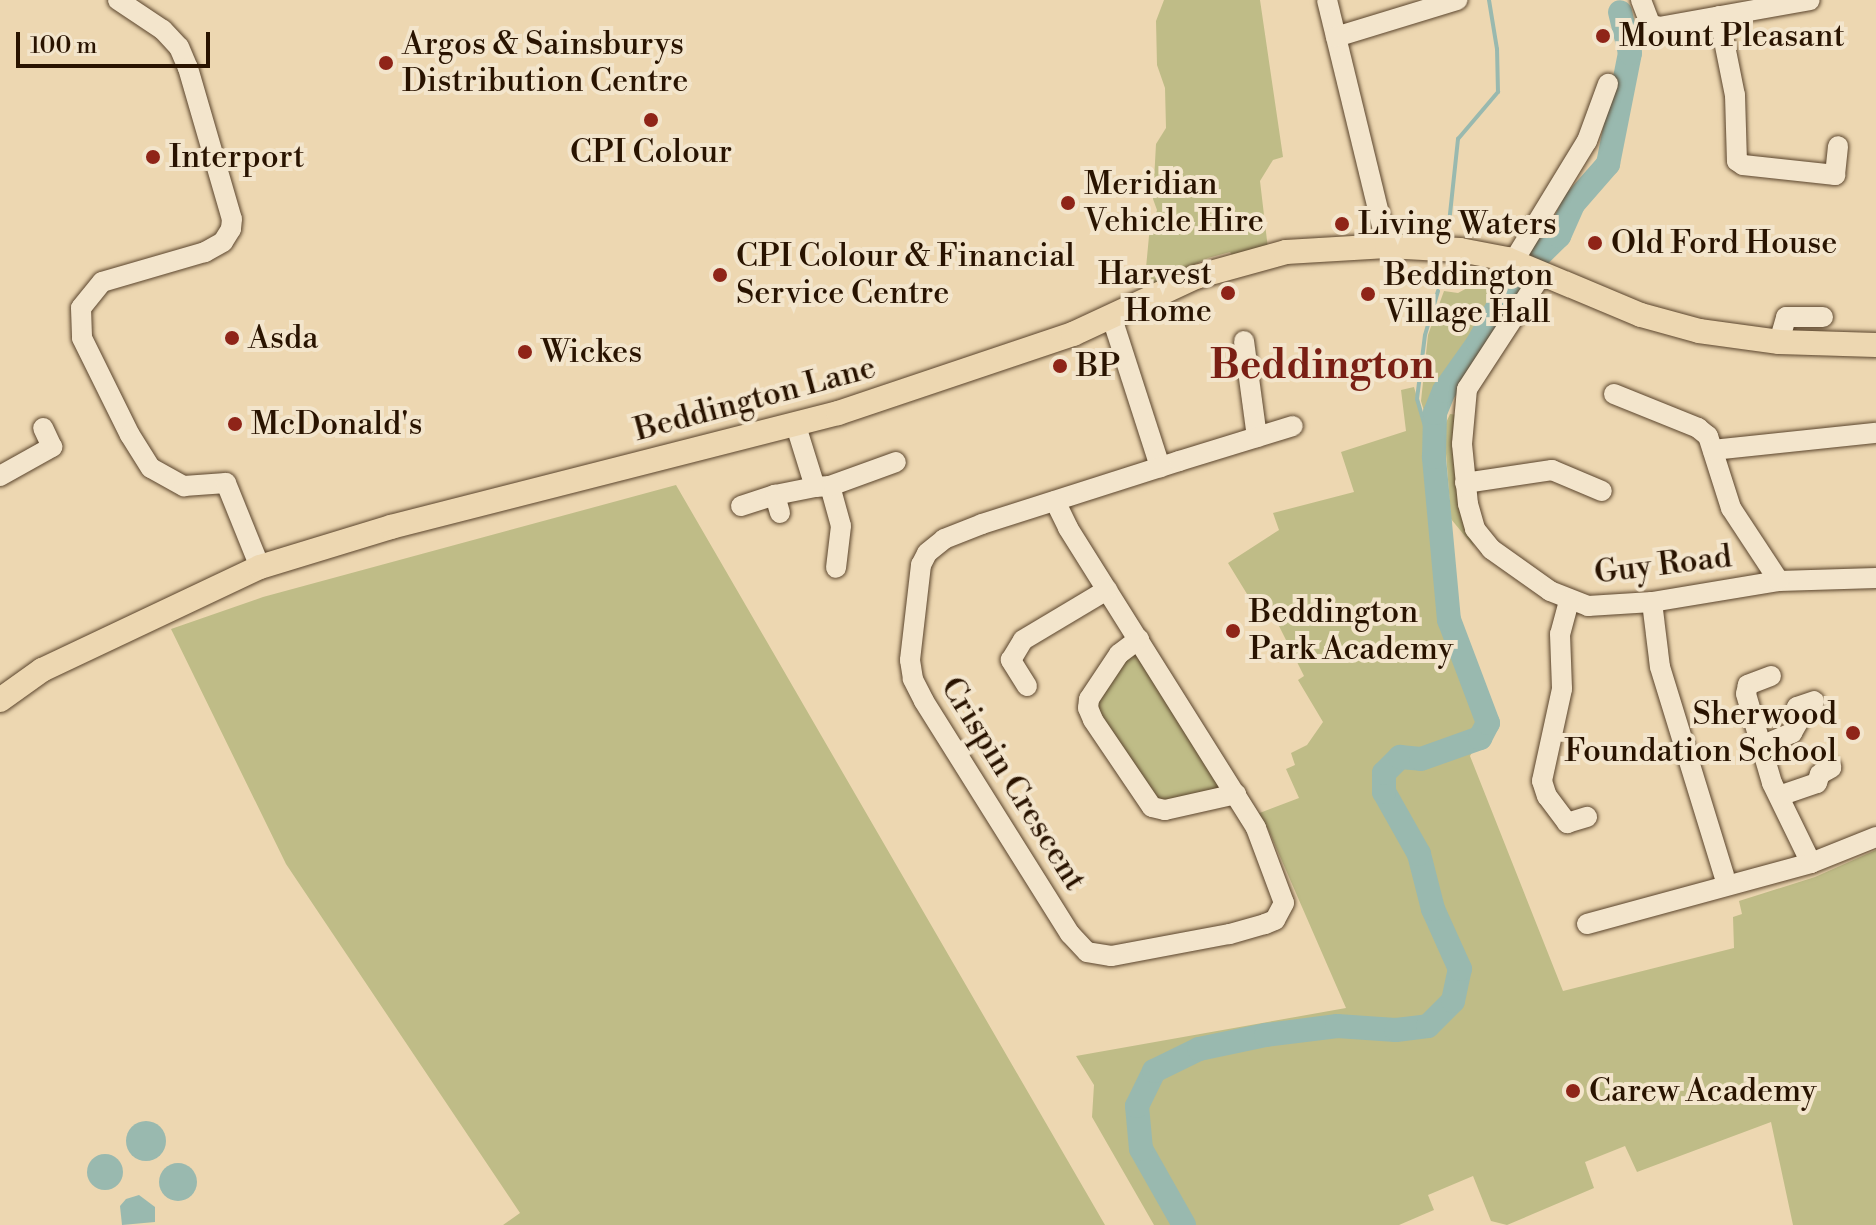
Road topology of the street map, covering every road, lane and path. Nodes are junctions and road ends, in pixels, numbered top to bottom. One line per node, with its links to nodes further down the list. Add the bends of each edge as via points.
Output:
1 (118, 0): 33 (street, via 179,47 231,229 215,248 102,282 81,308 82,338 151,468 184,486 226,483)
2 (1327, 0): 7 (street)
3 (1457, 0): 7 (street)
4 (1641, 0): 6 (street, via 1656,27)
5 (1810, 0): 6 (street)
6 (1719, 16): 9 (street, via 1735,95 1737,161 1835,175)
7 (1336, 37): 10 (street)
8 (1608, 84): 11 (street, via 1587,141)
9 (1838, 146)
10 (1387, 246): 11 (main road, Beddington Lane, via 1448,248); 14 (main road, Beddington Lane, via 1258,258 1196,277)
11 (1513, 262): 12 (main road, Beddington Lane)
12 (1542, 274): 16 (main road, Beddington Lane, via 1664,322); 28 (street, Guy Road, via 1470,382 1462,427)
13 (1823, 317): 16 (street, via 1786,317)
14 (1112, 318): 19 (main road, Beddington Lane); 26 (street)
15 (1244, 341): 23 (street)
16 (1779, 342): 17 (main road, Beddington Lane)
17 (1876, 345)
18 (1614, 394): 24 (street, via 1698,428)
19 (796, 426): 29 (street); 33 (main road, Beddington Lane, via 443,513)
20 (1293, 426): 23 (street, Crispin Crescent)
21 (43, 428): 27 (street, via 52,447)
22 (1876, 433): 24 (street)
23 (1257, 437): 26 (street, Crispin Crescent)
24 (1713, 450): 36 (street, via 1731,508)
25 (896, 462): 29 (street)
26 (1160, 467): 31 (street, Crispin Crescent)
27 (0, 476)
28 (1465, 483): 30 (street, via 1552,470); 38 (street, Guy Road, via 1471,516 1486,545)
29 (822, 486): 32 (street, via 777,504); 34 (street, via 841,526)
30 (1602, 491)
31 (1055, 501): 37 (street); 47 (street, Crispin Crescent, via 959,532 927,553 917,578 911,670 917,688 1070,934 1087,952 1102,957 1129,953 1275,920 1282,910 1281,891)
32 (741, 506)
33 (260, 567): 43 (main road, Beddington Lane, via 42,670)
34 (836, 568)
35 (1876, 578): 36 (street, Guy Road)
36 (1779, 581): 39 (street, Guy Road)
37 (1107, 590): 40 (street); 42 (street, via 1023,640 1011,660)
38 (1569, 601): 39 (street, Guy Road, via 1599,607); 49 (street, via 1560,634 1562,689 1542,781 1567,823)
39 (1652, 602): 52 (street, via 1660,667)
40 (1139, 639): 47 (street); 47 (street, via 1119,654 1089,699 1093,720 1152,807 1165,810)
41 (1771, 676): 45 (street, via 1746,689)
42 (1027, 686)
43 (0, 700)
44 (1814, 701): 45 (street, via 1797,707 1792,733)
45 (1761, 746): 48 (street)
46 (1831, 768): 48 (street, via 1817,783)
47 (1236, 794)
48 (1779, 796): 51 (street)
49 (1587, 817)
50 (1876, 837): 51 (street)
51 (1811, 863): 52 (street)
52 (1724, 881): 53 (street)
53 (1587, 924)

